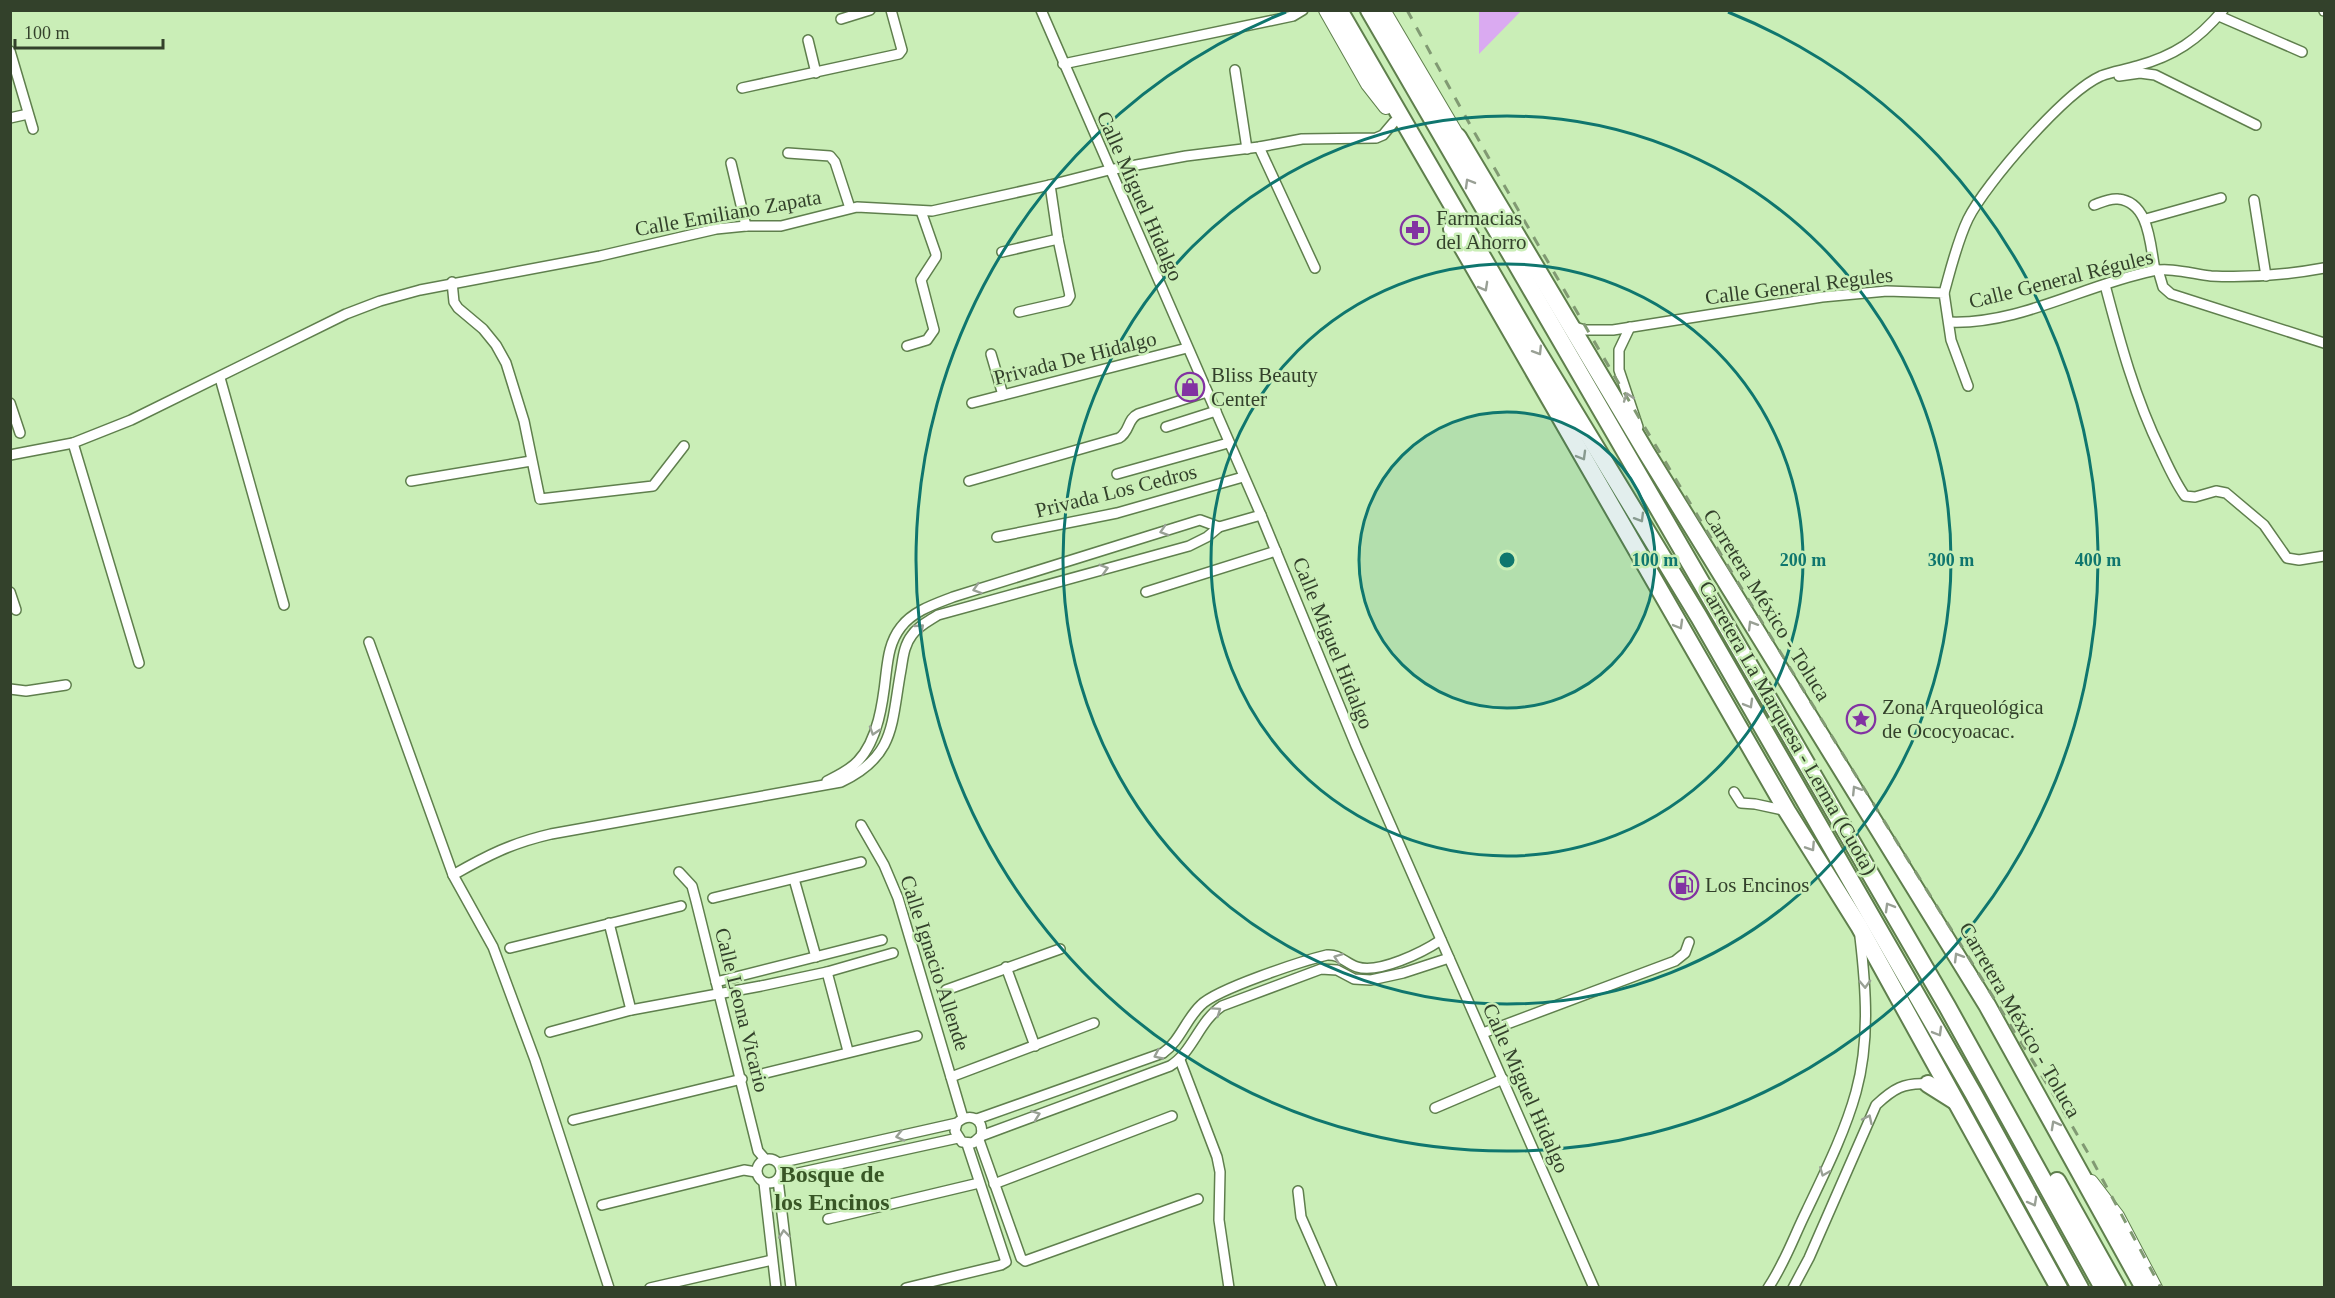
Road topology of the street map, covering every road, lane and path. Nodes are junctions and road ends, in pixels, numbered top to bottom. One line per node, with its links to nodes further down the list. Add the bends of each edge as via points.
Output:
1 (870, 10): 12 (street)
2 (891, 10): 18 (street, via 900,53)
3 (1041, 10): 16 (street, Calle Miguel Hidalgo)
4 (1303, 10): 16 (street)
5 (1326, 10): 21 (main road, via 1368,84)
6 (1331, 10): 21 (main road)
7 (1339, 10): 174 (highway, Carretera La Marquesa - Lerma (Cuota), one-way to 174, via 1783,763)
8 (1370, 10): 122 (highway, Carretera La Marquesa - Lerma (Cuota), one-way to 8)
9 (1383, 10): 27 (main road, Carretera México - Toluca)
10 (1394, 10): 27 (main road)
11 (2221, 13): 15 (street); 19 (street, via 2181,49)
12 (840, 19)
13 (808, 40): 18 (street)
14 (11, 52): 22 (street)
15 (2302, 52)
16 (1063, 64): 32 (street, Calle Miguel Hidalgo)
17 (1235, 70): 29 (street)
18 (816, 73): 20 (street)
19 (2090, 82): 25 (street, via 2140,73 2155,75); 49 (street, via 2057,109 1986,191 1960,237)
20 (742, 88)
21 (1386, 107): 24 (highway)
22 (28, 114): 23 (street); 26 (street)
23 (10, 118)
24 (1394, 122): 28 (street, Calle Emiliano Zapata, via 1376,138 1302,139); 95 (highway, one-way to 95, via 1485,289)
25 (2256, 125)
26 (33, 129)
27 (1458, 137): 52 (highway, Carretera México - Toluca)
28 (1259, 147): 29 (street, Calle Emiliano Zapata); 43 (street)
29 (1248, 149): 32 (street, Calle Emiliano Zapata)
30 (788, 153): 37 (street, via 830,156)
31 (731, 163): 40 (street)
32 (1109, 170): 33 (street, Calle Emiliano Zapata); 56 (street, Calle Miguel Hidalgo)
33 (1050, 185): 38 (street, Calle Emiliano Zapata); 41 (street)
34 (2221, 198): 39 (street)
35 (2254, 200): 46 (street)
36 (2094, 205): 39 (street, via 2118,199 2133,205)
37 (850, 208): 38 (street, Calle Emiliano Zapata, via 875,206); 40 (street, Calle Emiliano Zapata, via 781,226)
38 (921, 211): 55 (street, via 936,254 921,280 934,330 927,340)
39 (2146, 219): 45 (street)
40 (746, 226): 47 (street, Calle Emiliano Zapata)
41 (1058, 238): 42 (street); 50 (street, via 1070,298)
42 (1002, 252)
43 (1315, 268)
44 (2325, 268): 46 (street, Calle General Régules)
45 (2157, 270): 46 (street, Calle General Régules); 48 (street, Calle General Régules); 54 (street, via 2163,287 2171,294)
46 (2266, 276)
47 (452, 282): 58 (street, Calle Emiliano Zapata, via 380,300 346,314); 73 (street, via 454,302 483,329 506,363 524,421)
48 (2105, 285): 51 (street, Calle General Régules, via 2007,315 1966,323); 82 (street, via 2146,420 2185,496 2226,493 2264,525 2287,558)
49 (1944, 293): 51 (street); 53 (street, Calle General Regules, via 1887,291 1822,297)
50 (1019, 312)
51 (1949, 322): 59 (street)
52 (1569, 325): 53 (street, Calle General Regules, via 1599,331); 71 (highway, Carretera México - Toluca)
53 (1630, 327): 71 (street, one-way to 53, via 1619,370 1619,350)
54 (2325, 343)
55 (908, 346)
56 (1187, 348): 60 (street, Calle Miguel Hidalgo); 61 (street, Privada De Hidalgo)
57 (991, 354): 61 (street)
58 (220, 378): 68 (street, Calle Emiliano Zapata); 85 (street)
59 (1968, 386)
60 (1207, 392): 64 (street, Calle Miguel Hidalgo); 76 (street, via 1132,417 1126,434 1119,438)
61 (1003, 395): 63 (street, Privada De Hidalgo)
62 (10, 403): 65 (street)
63 (972, 403)
64 (1216, 411): 66 (street); 69 (street, Calle Miguel Hidalgo)
65 (13, 415): 67 (street)
66 (1166, 428)
67 (20, 433)
68 (73, 443): 72 (street, Calle Emiliano Zapata); 89 (street)
69 (1228, 443): 74 (street); 75 (street, Calle Miguel Hidalgo)
70 (684, 446): 73 (street, via 653,486 544,500 538,497)
71 (1646, 452): 148 (highway, Carretera México - Toluca, one-way to 71, via 1987,1005)
72 (10, 455)
73 (531, 461): 77 (street)
74 (1117, 474)
75 (1243, 477): 78 (street, Calle Miguel Hidalgo); 80 (street, Privada Los Cedros, via 1117,513)
76 (969, 480)
77 (411, 481)
78 (1261, 515): 79 (street); 81 (street, Calle Miguel Hidalgo)
79 (1220, 527): 88 (street, one-way to 79, via 912,635 938,615 1189,546); 90 (street, one-way to 90, via 1200,520 934,604 902,625 888,653)
80 (998, 537)
81 (1276, 551): 84 (street); 106 (street, Calle Miguel Hidalgo)
82 (2325, 556)
83 (10, 591): 86 (street)
84 (1146, 592)
85 (284, 605)
86 (16, 610)
87 (369, 642): 99 (street)
88 (905, 648): 90 (street); 93 (street, via 889,735 882,751 861,772 841,782)
89 (139, 663)
90 (886, 677): 93 (street, one-way to 93, via 869,745 858,762)
91 (66, 685): 92 (street, via 26,691)
92 (10, 689)
93 (819, 785): 99 (street, via 540,836 495,851)
94 (1734, 792): 95 (street, via 1741,803)
95 (1787, 811): 104 (highway, one-way to 104)
96 (861, 825): 134 (street, Calle Ignacio Allende, via 898,898)
97 (861, 862): 100 (street)
98 (679, 872): 119 (street, Calle Leona Vicario, via 692,886)
99 (453, 875): 164 (street, via 493,947 535,1060)
100 (794, 879): 101 (street); 112 (street)
101 (713, 898)
102 (681, 906): 103 (street)
103 (609, 924): 108 (street); 123 (street)
104 (1859, 926): 138 (highway); 172 (street, one-way to 172, via 1866,1023 1856,1091 1821,1179)
105 (882, 939): 112 (street)
106 (1441, 940): 110 (street); 113 (street, Calle Miguel Hidalgo)
107 (1689, 942): 128 (street, via 1675,961)
108 (510, 948)
109 (1060, 949): 116 (street)
110 (1422, 951): 114 (street); 115 (street)
111 (893, 953): 117 (street)
112 (816, 957): 119 (street)
113 (1449, 958): 115 (street); 128 (street, Calle Miguel Hidalgo)
114 (1385, 964): 118 (street); 124 (street, one-way to 124, via 1364,968 1333,954 1318,957 1214,996 1201,1004)
115 (1427, 965): 118 (street)
116 (1006, 967): 120 (street); 130 (street)
117 (826, 972): 121 (street); 131 (street)
118 (1388, 977): 126 (street, one-way to 118, via 1222,1006 1321,969 1337,970 1362,981)
119 (716, 981): 121 (street, Calle Leona Vicario)
120 (946, 990)
121 (719, 994): 123 (street); 135 (street, Calle Leona Vicario)
122 (1947, 1006): 175 (highway, Carretera La Marquesa - Lerma (Cuota)); 176 (highway, via 2007,1094)
123 (631, 1010): 127 (street)
124 (1188, 1022): 126 (street); 141 (street, one-way to 141, via 1163,1053)
125 (1094, 1023): 130 (street)
126 (1199, 1030): 132 (street)
127 (550, 1032)
128 (1483, 1033): 136 (street, Calle Miguel Hidalgo)
129 (917, 1036): 131 (street)
130 (1035, 1046): 134 (street)
131 (848, 1051): 133 (street)
132 (1180, 1060): 145 (street, one-way to 132); 169 (street, via 1217,1157 1219,1220)
133 (762, 1074)
134 (951, 1077): 143 (street, Calle Ignacio Allende)
135 (742, 1079): 142 (street); 147 (street, Calle Leona Vicario, via 758,1151)
136 (1503, 1079): 139 (street); 171 (street, Calle Miguel Hidalgo)
137 (1928, 1084): 138 (highway); 173 (street, one-way to 137, via 1876,1105 1911,1083)
138 (1956, 1102): 163 (highway)
139 (1435, 1108)
140 (1173, 1116): 154 (street)
141 (977, 1119): 143 (street, via 970,1116); 145 (street, via 983,1130)
142 (573, 1120)
143 (960, 1120): 144 (street, via 955,1131); 149 (street, one-way to 149)
144 (958, 1138): 146 (street); 151 (street)
145 (980, 1138): 146 (street); 154 (street)
146 (967, 1144): 153 (street)
147 (765, 1159): 149 (street); 150 (street)
148 (2075, 1160): 177 (highway, Carretera México - Toluca); 178 (main road, via 2117,1216)
149 (779, 1163): 151 (street)
150 (756, 1172): 152 (street); 157 (street, via 744,1170)
151 (779, 1179): 152 (street); 160 (street, one-way to 151)
152 (764, 1183): 159 (street)
153 (979, 1183): 158 (street); 168 (street, via 1006,1262)
154 (994, 1184): 156 (street, via 1023,1260 1029,1261)
155 (1298, 1191): 170 (street, via 1301,1216)
156 (1198, 1199)
157 (602, 1205)
158 (828, 1219)
159 (772, 1260): 161 (street); 162 (street)
160 (790, 1275): 161 (street); 167 (street)
161 (775, 1276): 166 (street)
162 (691, 1283): 165 (street)
163 (2057, 1286)
164 (609, 1287)
165 (650, 1287)
166 (776, 1287)
167 (791, 1287)
168 (906, 1287)
169 (1228, 1287)
170 (1332, 1287)
171 (1594, 1287)
172 (1768, 1287)
173 (1793, 1287)
174 (2080, 1287)
175 (2103, 1287)
176 (2117, 1287)
177 (2144, 1287)
178 (2155, 1287)

